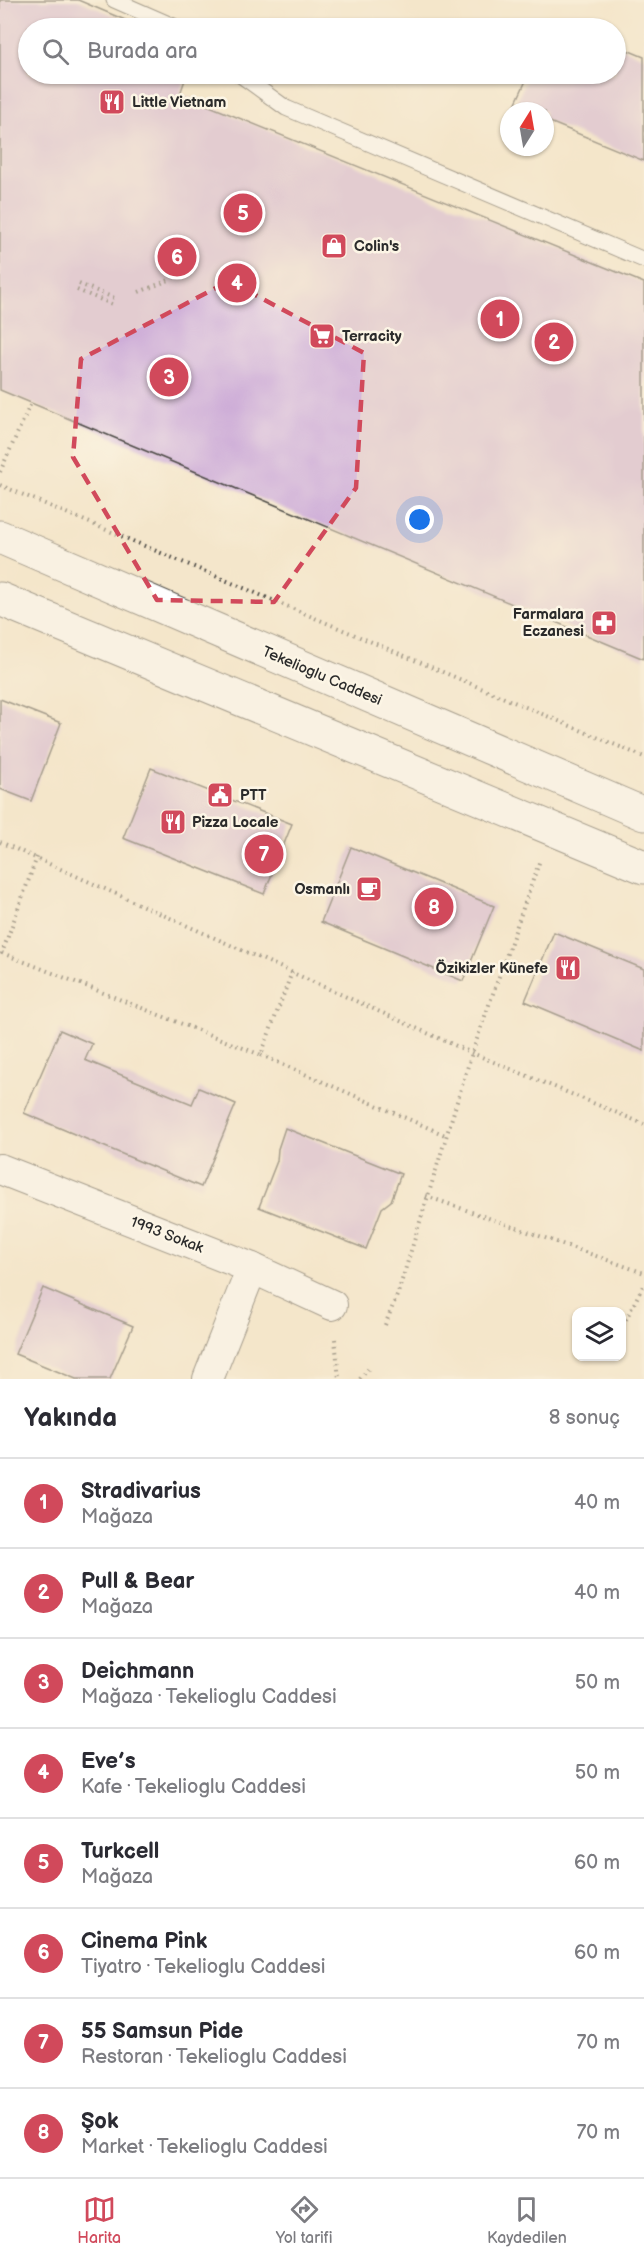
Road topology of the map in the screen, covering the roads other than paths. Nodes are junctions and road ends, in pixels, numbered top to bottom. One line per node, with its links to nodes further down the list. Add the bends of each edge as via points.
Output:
1 (114, 0): 2 (lane)
2 (155, 18)
3 (253, 84): 4 (lane, via 286,108)
4 (644, 260)
5 (0, 537): 7 (main road, Tekelioglu Caddesi)
6 (0, 599): 8 (main road)
7 (644, 814)
8 (644, 867)
9 (0, 1169): 10 (street, 1993 Sokak)
10 (252, 1268): 11 (street, 1993 Sokak); 12 (street)
11 (332, 1305)
12 (208, 1379)

